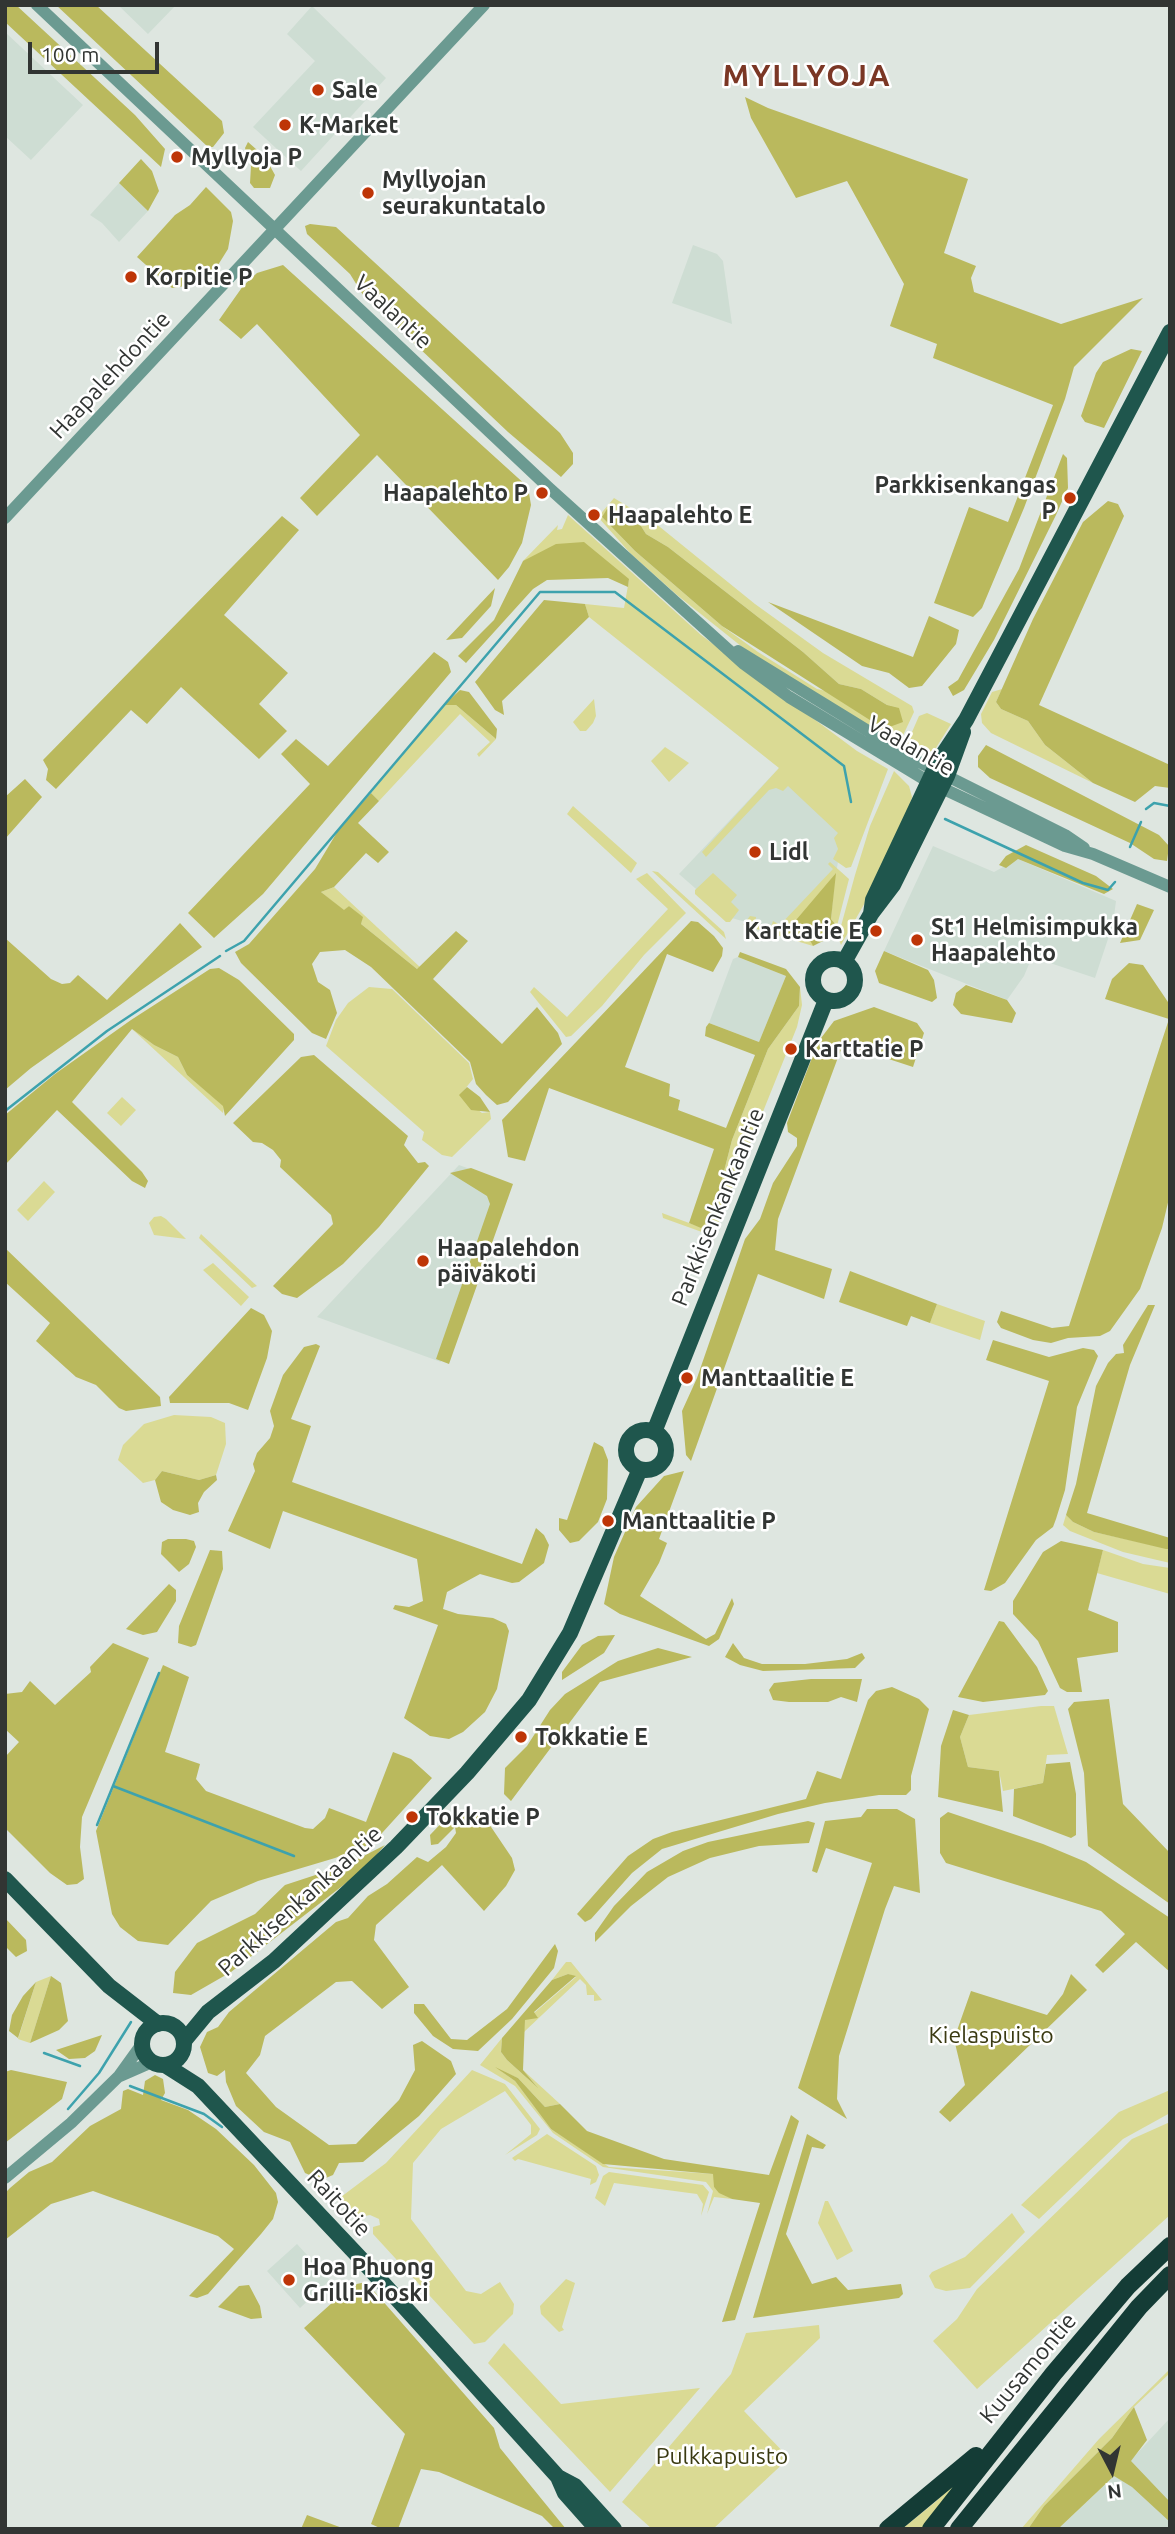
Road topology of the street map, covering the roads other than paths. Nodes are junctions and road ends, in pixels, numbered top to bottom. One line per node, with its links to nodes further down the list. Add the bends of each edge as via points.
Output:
1 (37, 5): 3 (street, Vaalantie)
2 (484, 5): 3 (street, Haapalehdontie)
3 (274, 229): 5 (street, Haapalehdontie); 6 (street, Vaalantie, via 744,664 789,697)
4 (1170, 332): 6 (main road)
5 (5, 518)
6 (938, 779): 7 (street, Vaalantie, via 1065,846); 8 (main road, via 893,886)
7 (1170, 887)
8 (844, 962): 9 (main road, via 854,974 852,989 846,997); 9 (main road, via 824,961 814,973 816,991)
9 (827, 1000): 10 (main road, Parkkisenkankaantie)
10 (654, 1432): 11 (main road, via 664,1440 665,1458 654,1469); 11 (main road, via 638,1432 627,1446 628,1457)
11 (640, 1469): 14 (main road, Parkkisenkankaantie, via 578,1615 529,1700 467,1773 339,1903)
12 (5, 1879): 13 (main road)
13 (131, 2004): 15 (main road); 16 (main road)
14 (208, 2012): 15 (main road, Parkkisenkankaantie); 17 (main road, Parkkisenkankaantie)
15 (165, 2025): 16 (main road); 17 (main road, Raitotie)
16 (143, 2041): 18 (main road); 19 (street)
17 (183, 2048): 18 (main road, Parkkisenkankaantie); 20 (main road, Raitotie)
18 (158, 2064): 19 (street); 20 (main road, Raitotie)
19 (120, 2076): 21 (street)
20 (198, 2086): 26 (main road, Raitotie)
21 (5, 2178)
22 (1170, 2246): 24 (highway, Kuusamontie, via 1128,2286)
23 (1170, 2275): 25 (highway, Kuusamontie)
24 (1013, 2423): 29 (highway); 30 (highway, Kuusamontie)
25 (1001, 2476): 31 (highway, Kuusamontie); 32 (highway)
26 (558, 2477): 27 (main road, Raitotie, via 565,2493); 28 (main road, Raitotie, via 575,2486)
27 (597, 2529)
28 (614, 2529)
29 (888, 2529)
30 (931, 2529)
31 (959, 2529)
32 (969, 2529)

